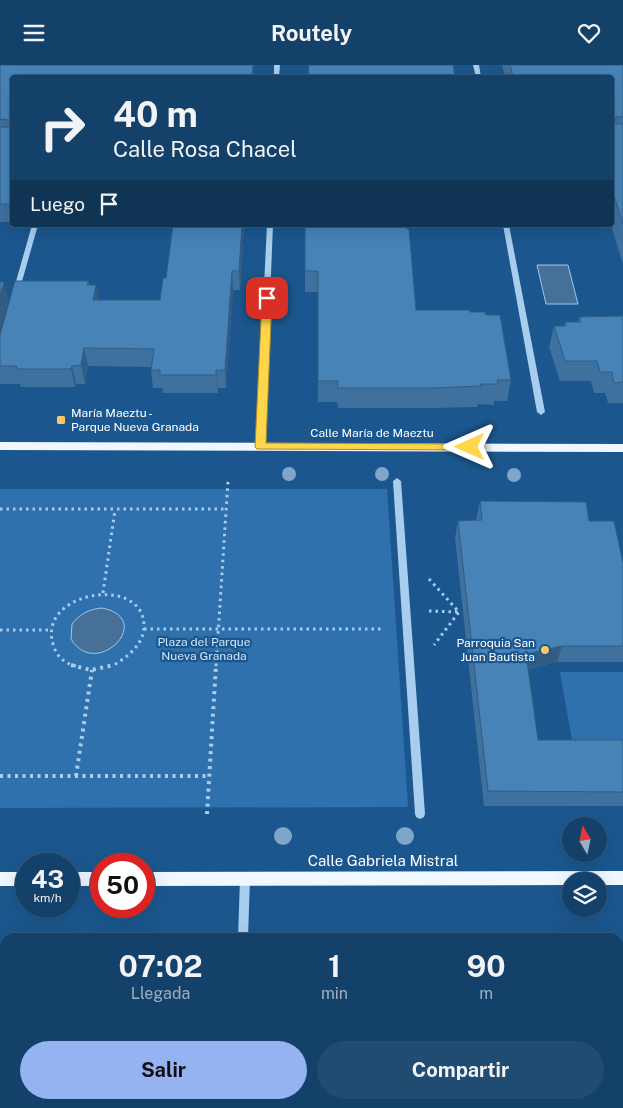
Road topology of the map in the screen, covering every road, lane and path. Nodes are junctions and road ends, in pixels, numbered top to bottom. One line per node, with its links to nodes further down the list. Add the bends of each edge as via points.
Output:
1 (34, 227): 4 (street)
2 (270, 227): 7 (street)
3 (506, 227): 5 (street)
4 (15, 297)
5 (541, 412)
6 (0, 446): 7 (main road, Calle María de Maeztu)
7 (260, 447): 8 (main road, Calle María de Maeztu)
8 (623, 448)
9 (228, 481): 12 (path)
10 (397, 481): 19 (street)
11 (0, 509): 13 (path)
12 (227, 509): 13 (path); 18 (path)
13 (115, 510): 14 (path)
14 (103, 593): 17 (path, via 117,595 138,607); 21 (path, via 76,600 64,608)
15 (442, 611): 16 (path)
16 (464, 611)
17 (144, 629): 18 (path); 22 (path, via 141,642 122,662)
18 (219, 629): 19 (path); 25 (path)
19 (407, 629): 27 (street)
20 (0, 630): 21 (path)
21 (51, 630): 22 (path, via 51,642 64,662)
22 (92, 670): 24 (path)
23 (0, 776): 24 (path)
24 (76, 776): 25 (path)
25 (210, 776): 26 (path)
26 (207, 814)
27 (420, 814)
28 (623, 878): 32 (main road, Calle Gabriela Mistral)
29 (0, 879): 30 (main road)
30 (15, 879)
31 (155, 879): 32 (main road, Calle Gabriela Mistral)
32 (245, 879): 33 (street)
33 (243, 933)

